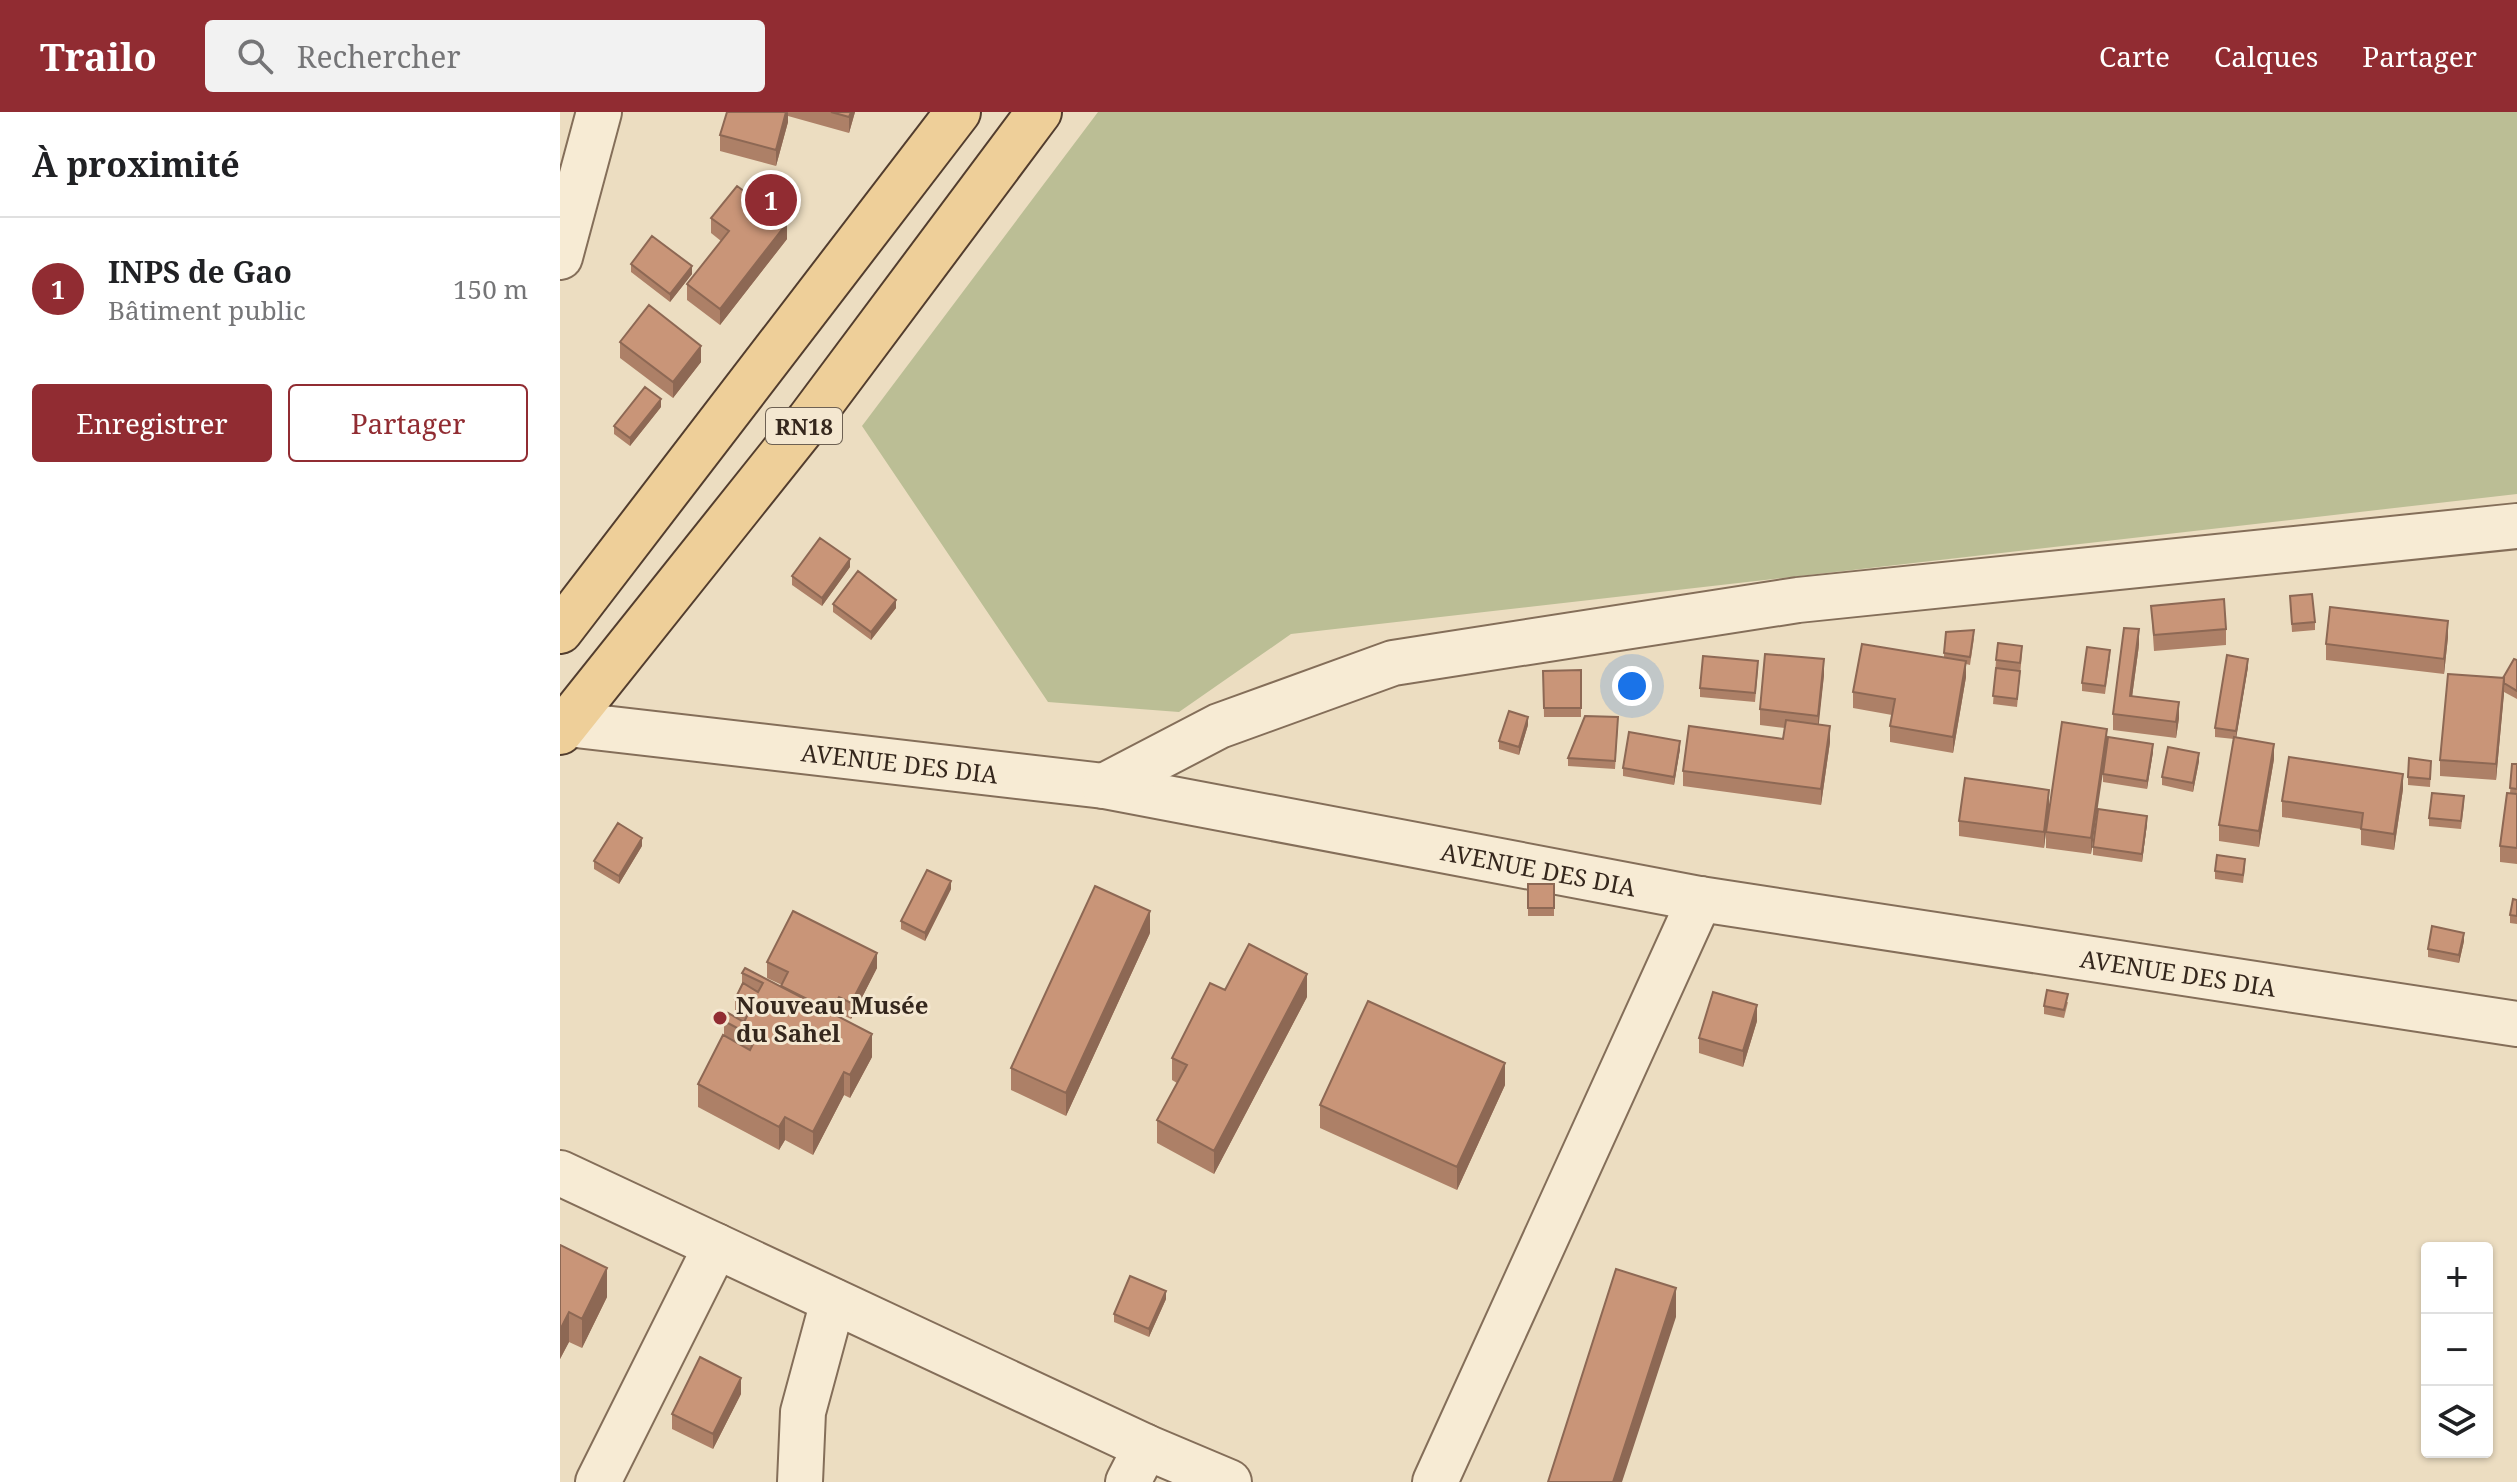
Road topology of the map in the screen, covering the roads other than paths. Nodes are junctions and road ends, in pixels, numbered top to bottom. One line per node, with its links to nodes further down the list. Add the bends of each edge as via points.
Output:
1 (599, 112): 4 (street)
2 (958, 112): 6 (main road, RN18)
3 (1039, 112): 7 (main road, RN18, via 809,420)
4 (560, 257)
5 (2514, 531): 8 (street, via 1798,600 1393,663 1219,726)
6 (560, 631)
7 (562, 727): 8 (street, AVENUE DES DIA)
8 (1104, 786): 9 (street, AVENUE DES DIA)
9 (1700, 899): 10 (street, AVENUE DES DIA); 18 (street)
10 (2517, 1024)
11 (560, 1173): 12 (street)
12 (716, 1246): 13 (street); 15 (street)
13 (833, 1301): 14 (street); 16 (street, via 803,1412)
14 (1137, 1465): 17 (street)
15 (598, 1482)
16 (800, 1482)
17 (1229, 1482)
18 (1435, 1482)

